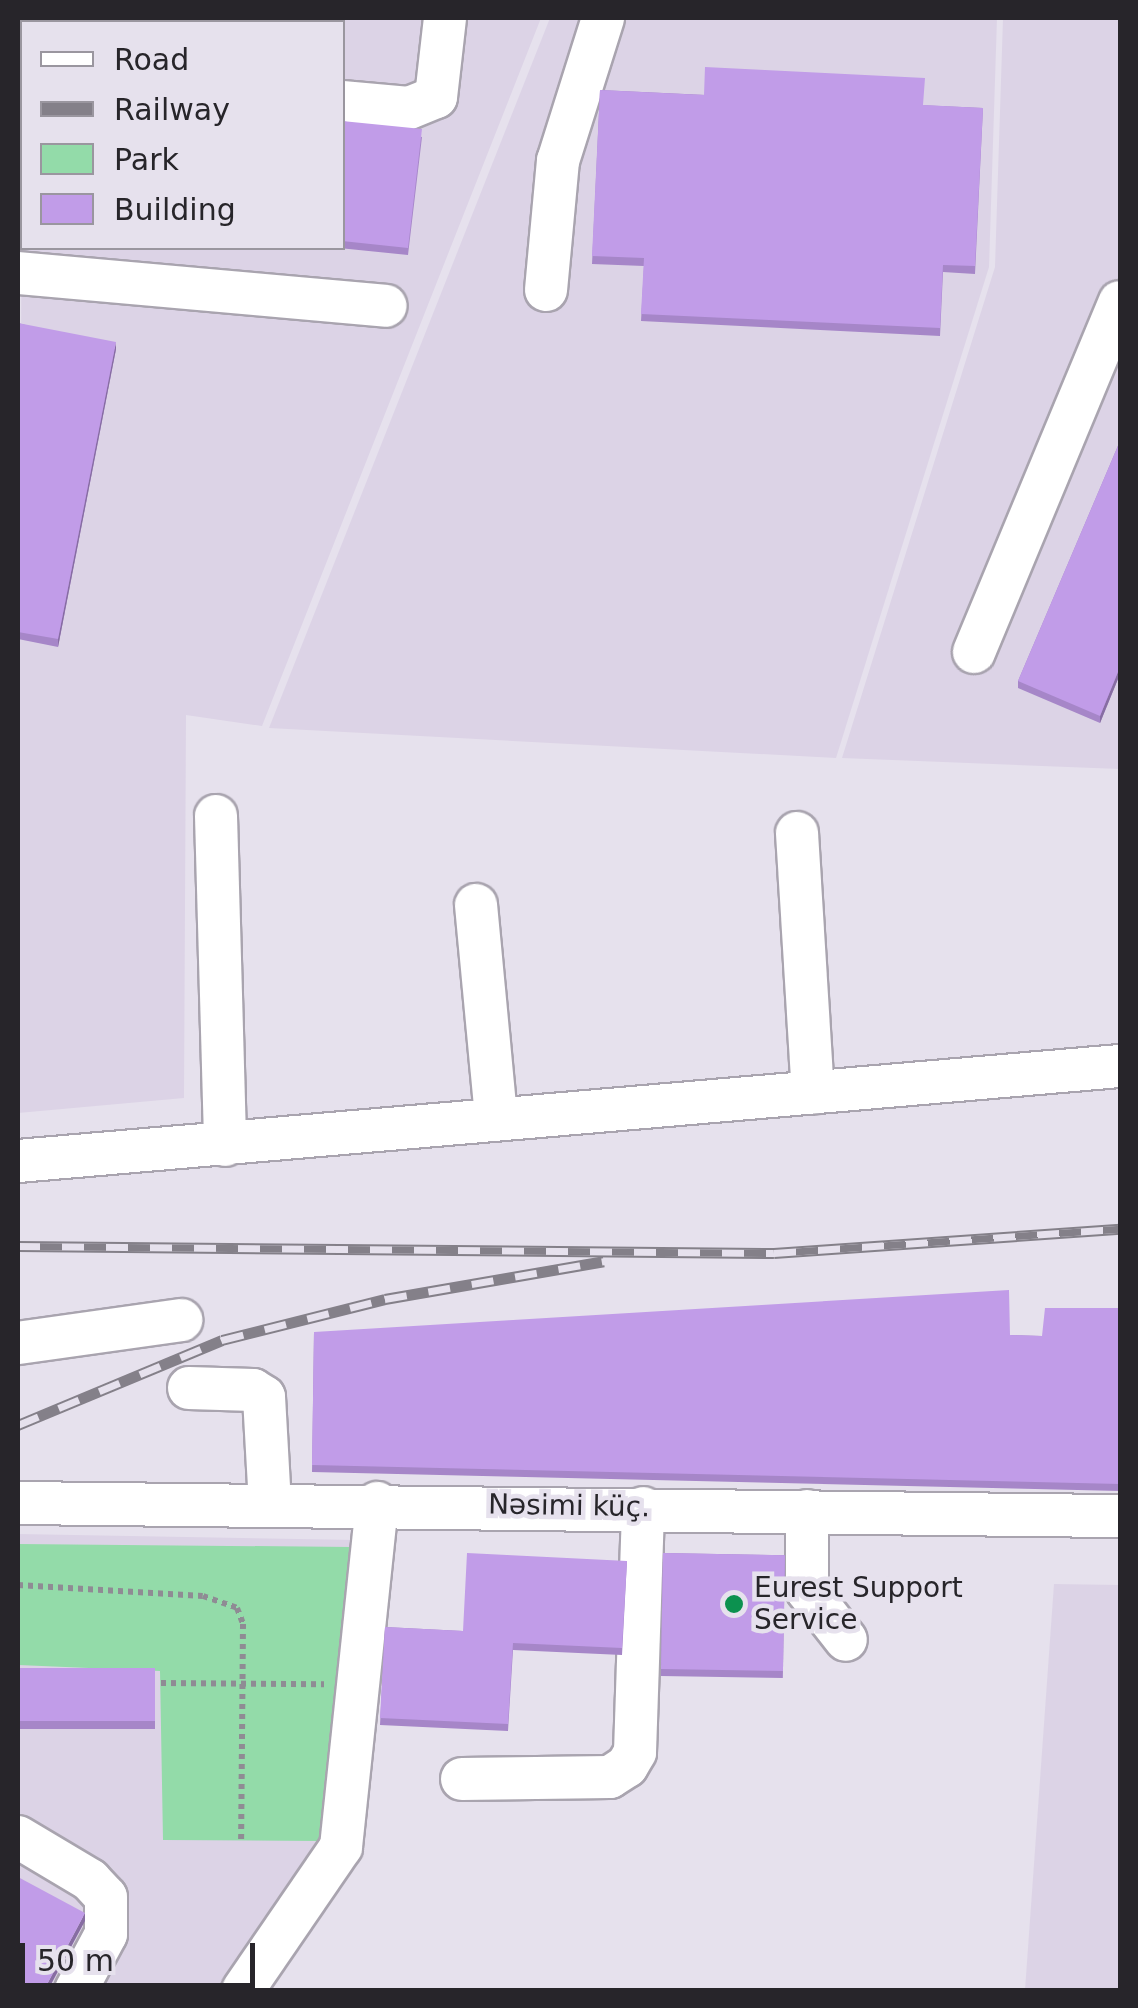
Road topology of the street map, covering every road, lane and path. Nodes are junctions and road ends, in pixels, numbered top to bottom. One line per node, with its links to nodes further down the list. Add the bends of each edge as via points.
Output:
1 (445, 18): 3 (street, via 436,97 409,108)
2 (603, 18): 6 (street, via 558,162)
3 (345, 102)
4 (79, 263): 5 (street); 8 (street)
5 (18, 273)
6 (546, 290)
7 (1120, 302): 9 (street)
8 (386, 306)
9 (974, 652)
10 (216, 816): 16 (street)
11 (797, 833): 14 (street)
12 (476, 905): 15 (street)
13 (1120, 1066): 14 (street)
14 (814, 1093): 15 (street)
15 (496, 1118): 16 (street)
16 (225, 1145): 17 (street)
17 (18, 1162)
18 (182, 1320): 19 (street)
19 (18, 1343)
20 (189, 1388): 22 (street, via 253,1390 264,1397)
21 (18, 1502): 22 (street, Nəsimi küç.)
22 (270, 1503): 23 (street, Nəsimi küç.)
23 (377, 1503): 24 (street, Nəsimi küç.); 31 (street)
24 (643, 1508): 25 (street, Nəsimi küç.); 32 (street, via 635,1752 627,1766 610,1777)
25 (806, 1511): 26 (street, Nəsimi küç.); 28 (street, via 807,1590)
26 (1120, 1516)
27 (18, 1585): 30 (path, via 227,1599 243,1624)
28 (846, 1640)
29 (161, 1682): 30 (path)
30 (243, 1683): 31 (path); 34 (path)
31 (360, 1684): 36 (street, via 341,1847)
32 (462, 1779)
33 (18, 1838): 35 (street, via 90,1880 106,1897 106,1934)
34 (241, 1839)
35 (76, 1990)
36 (243, 1990)

